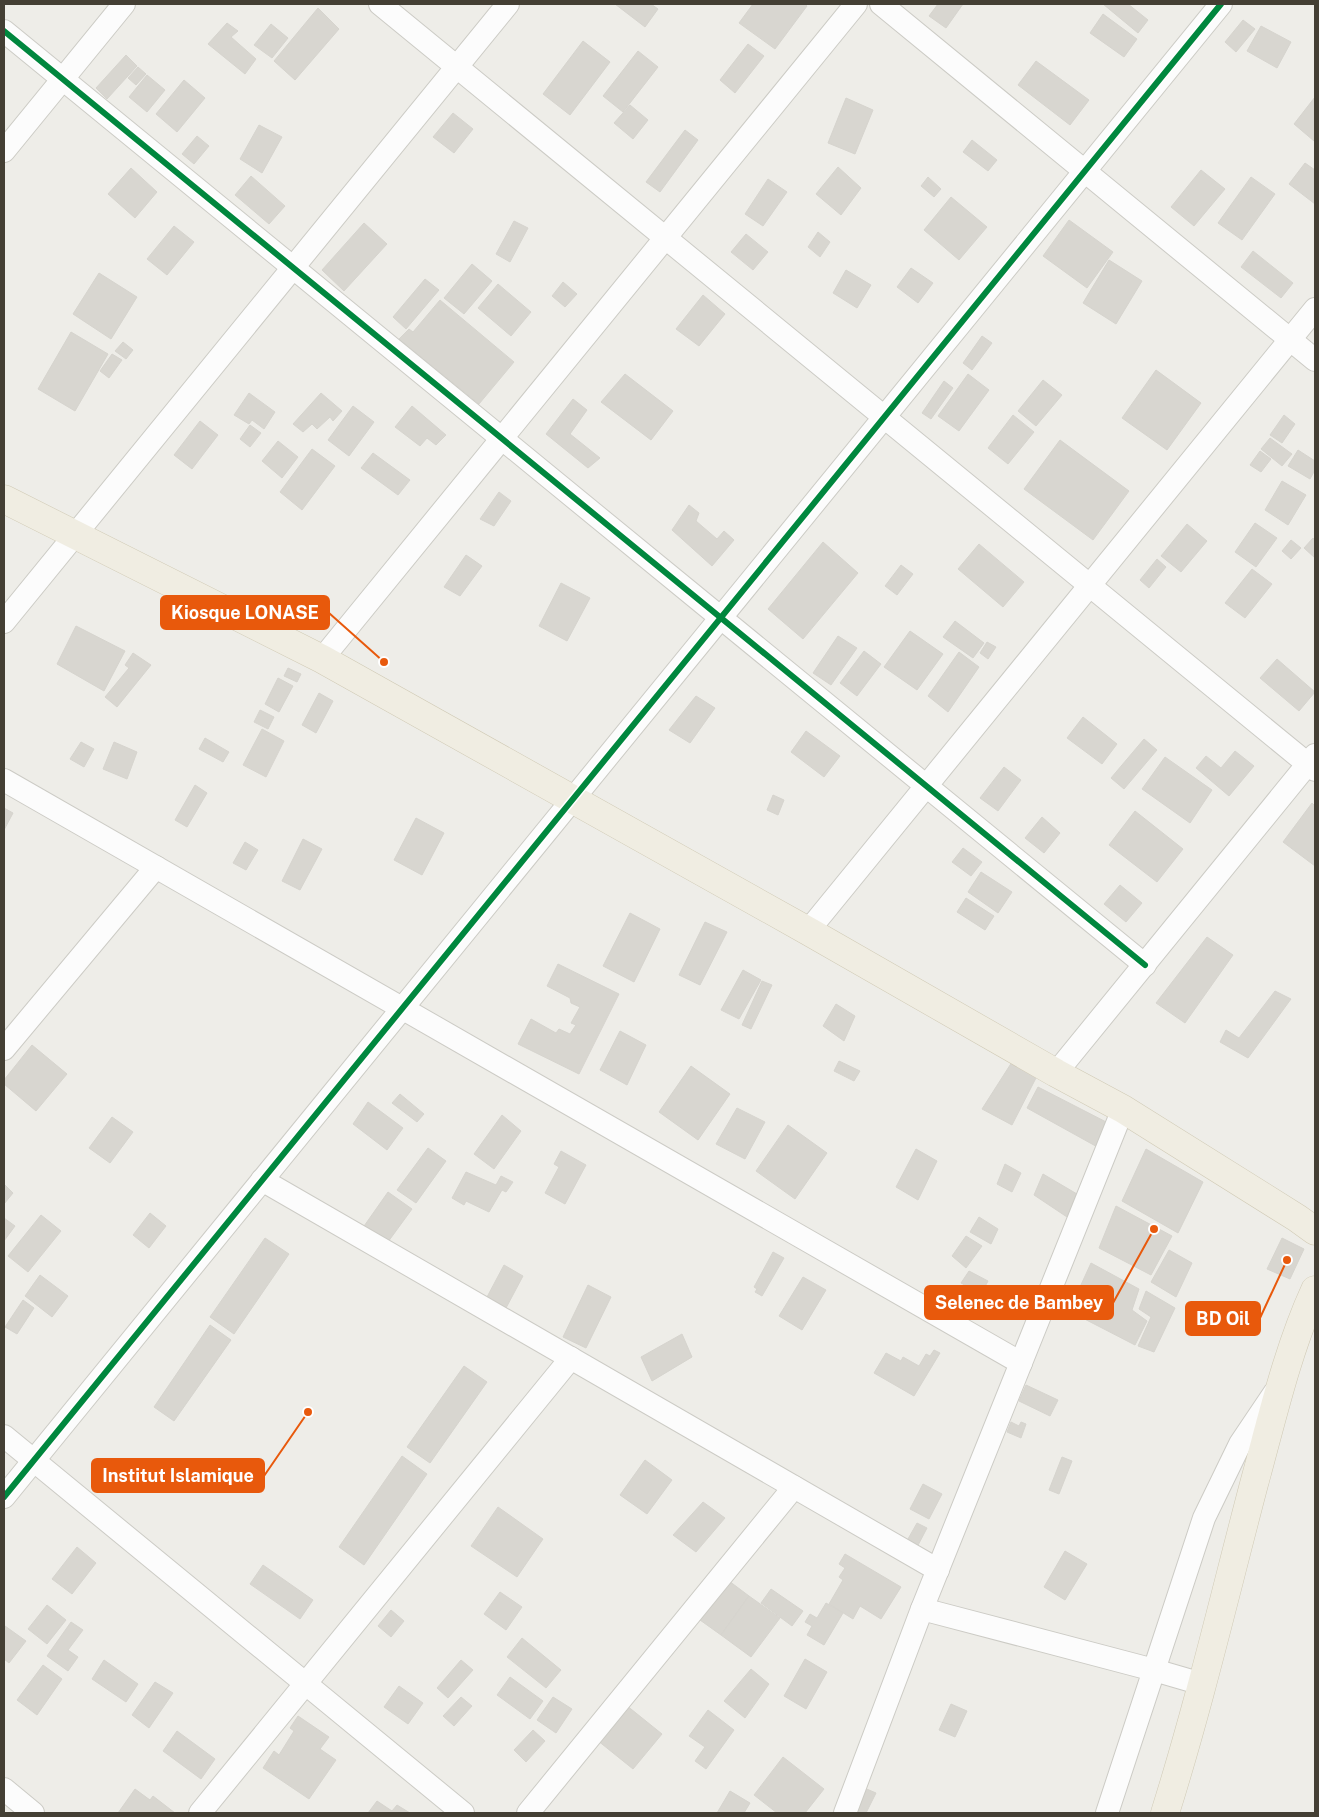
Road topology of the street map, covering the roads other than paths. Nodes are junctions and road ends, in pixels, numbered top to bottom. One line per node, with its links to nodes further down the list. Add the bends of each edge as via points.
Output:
1 (124, 4): 9 (street)
2 (380, 4): 8 (street)
3 (508, 4): 8 (street)
4 (856, 4): 12 (street)
5 (881, 4): 11 (street)
6 (1221, 4): 11 (street)
7 (4, 30): 9 (street)
8 (457, 66): 12 (street); 13 (street)
9 (63, 79): 10 (street); 13 (street)
10 (4, 151)
11 (1085, 171): 15 (street); 17 (street)
12 (666, 237): 17 (street); 18 (street)
13 (293, 267): 18 (street); 20 (street)
14 (1315, 309): 15 (street)
15 (1290, 339): 16 (street); 21 (street)
16 (1315, 360)
17 (884, 417): 21 (street); 22 (street)
18 (502, 438): 22 (street); 24 (street)
19 (4, 499): 20 (main road)
20 (76, 534): 23 (street); 24 (main road)
21 (1090, 585): 25 (street); 27 (street)
22 (720, 618): 27 (street); 28 (street)
23 (4, 622)
24 (322, 658): 28 (main road)
25 (1313, 763): 31 (street)
26 (4, 780): 29 (street)
27 (926, 786): 30 (street); 31 (street)
28 (572, 800): 30 (main road); 32 (street)
29 (156, 867): 32 (street); 33 (street)
30 (808, 931): 34 (main road)
31 (1145, 965): 34 (street)
32 (402, 1009): 36 (street); 40 (street)
33 (4, 1049)
34 (1056, 1073): 35 (main road)
35 (1123, 1110): 37 (main road); 40 (street)
36 (262, 1180): 39 (street); 43 (street)
37 (1315, 1231)
38 (1315, 1290): 41 (main road, via 1301,1320)
39 (571, 1358): 44 (street); 49 (street)
40 (1021, 1363): 46 (street)
41 (1282, 1381): 48 (street, via 1240,1444 1204,1518); 50 (main road)
42 (4, 1436): 43 (street)
43 (34, 1460): 45 (street); 49 (street)
44 (794, 1487): 46 (street); 55 (street)
45 (4, 1497)
46 (938, 1570): 47 (street)
47 (922, 1609): 48 (street); 56 (street)
48 (1154, 1670): 50 (street); 57 (street)
49 (306, 1684): 53 (street); 54 (street)
50 (1202, 1684): 58 (main road)
51 (4, 1789): 52 (street)
52 (33, 1813)
53 (200, 1813)
54 (464, 1813)
55 (528, 1813)
56 (845, 1813)
57 (1107, 1813)
58 (1165, 1813)

